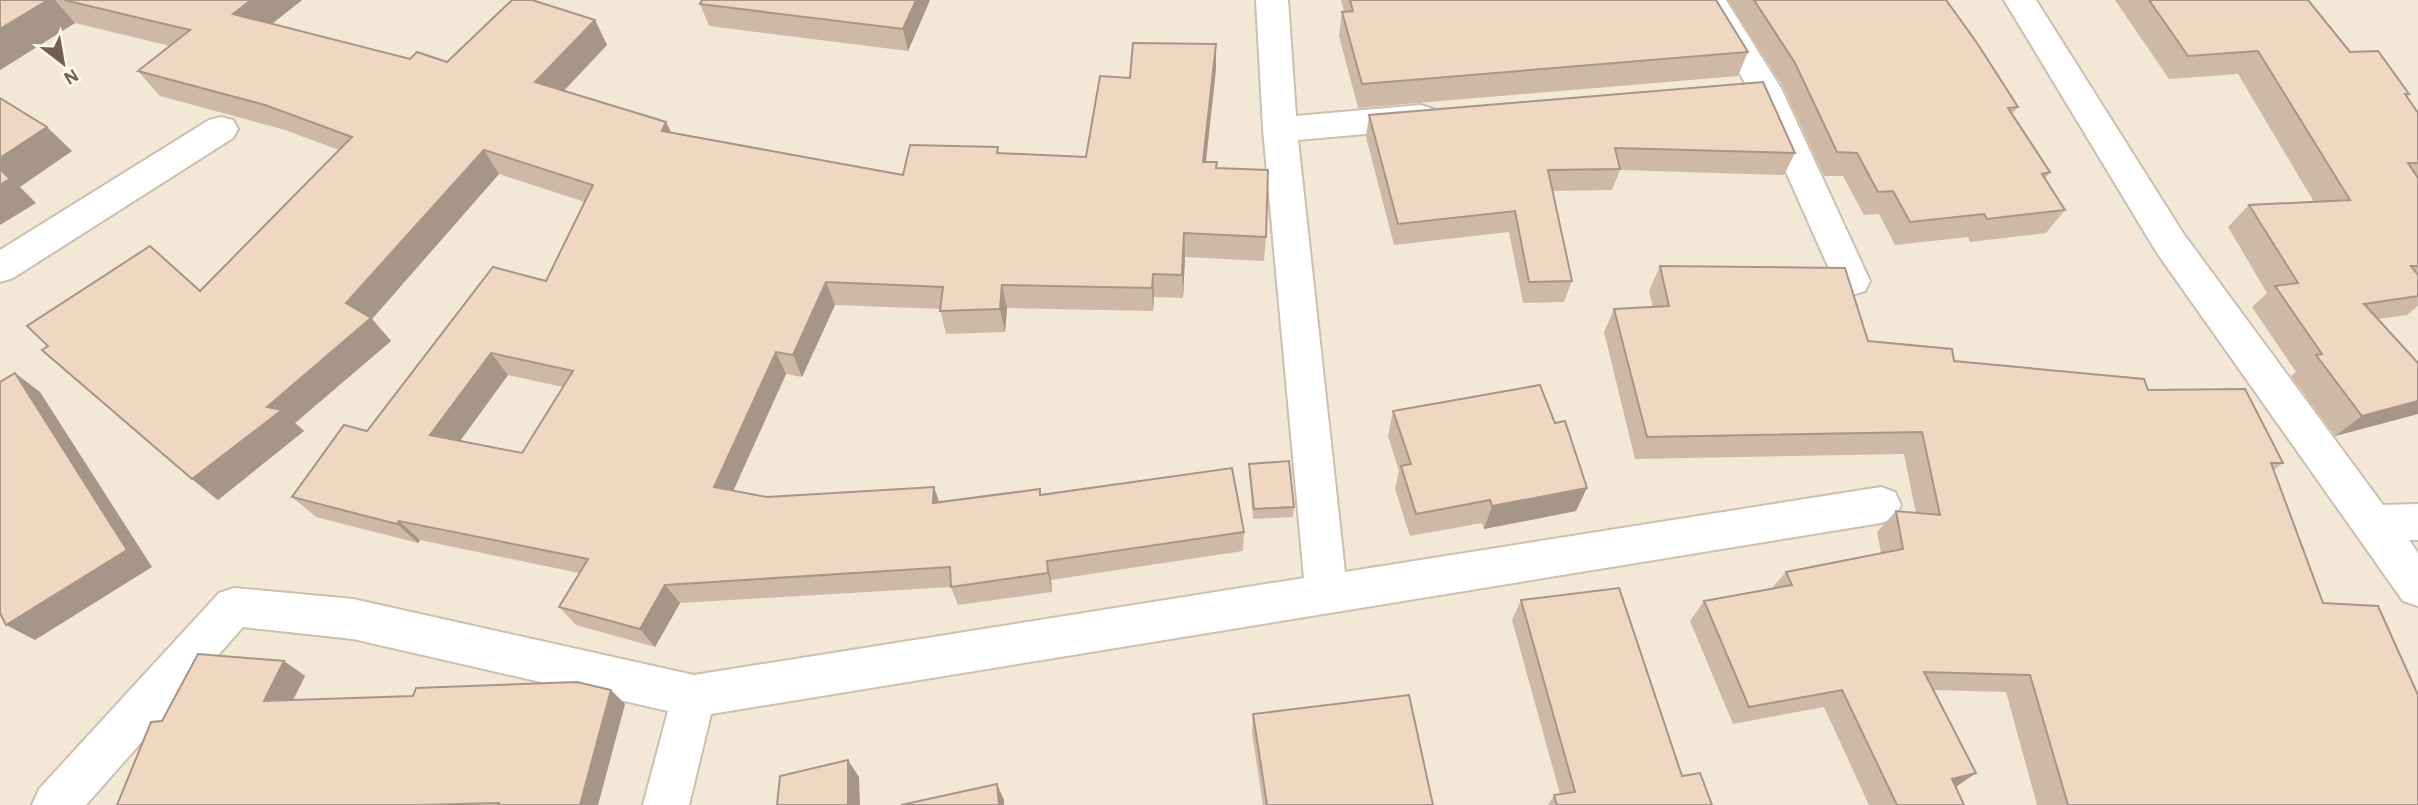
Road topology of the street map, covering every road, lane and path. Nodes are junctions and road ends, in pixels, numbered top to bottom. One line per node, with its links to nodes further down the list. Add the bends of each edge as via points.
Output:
1 (1272, 0): 6 (street)
2 (1710, 0): 8 (street, via 1751,89)
3 (2020, 0): 11 (street, via 2170,243)
4 (1447, 115): 6 (street)
5 (221, 129): 7 (street)
6 (1280, 129): 13 (street)
7 (0, 268)
8 (1852, 281)
9 (1881, 505): 13 (street)
10 (2418, 522): 11 (street)
11 (2371, 524): 12 (street)
12 (2418, 587)
13 (1327, 595): 14 (street)
14 (694, 696): 15 (street, via 353,619 234,607); 16 (street)
15 (55, 805)
16 (666, 805)

